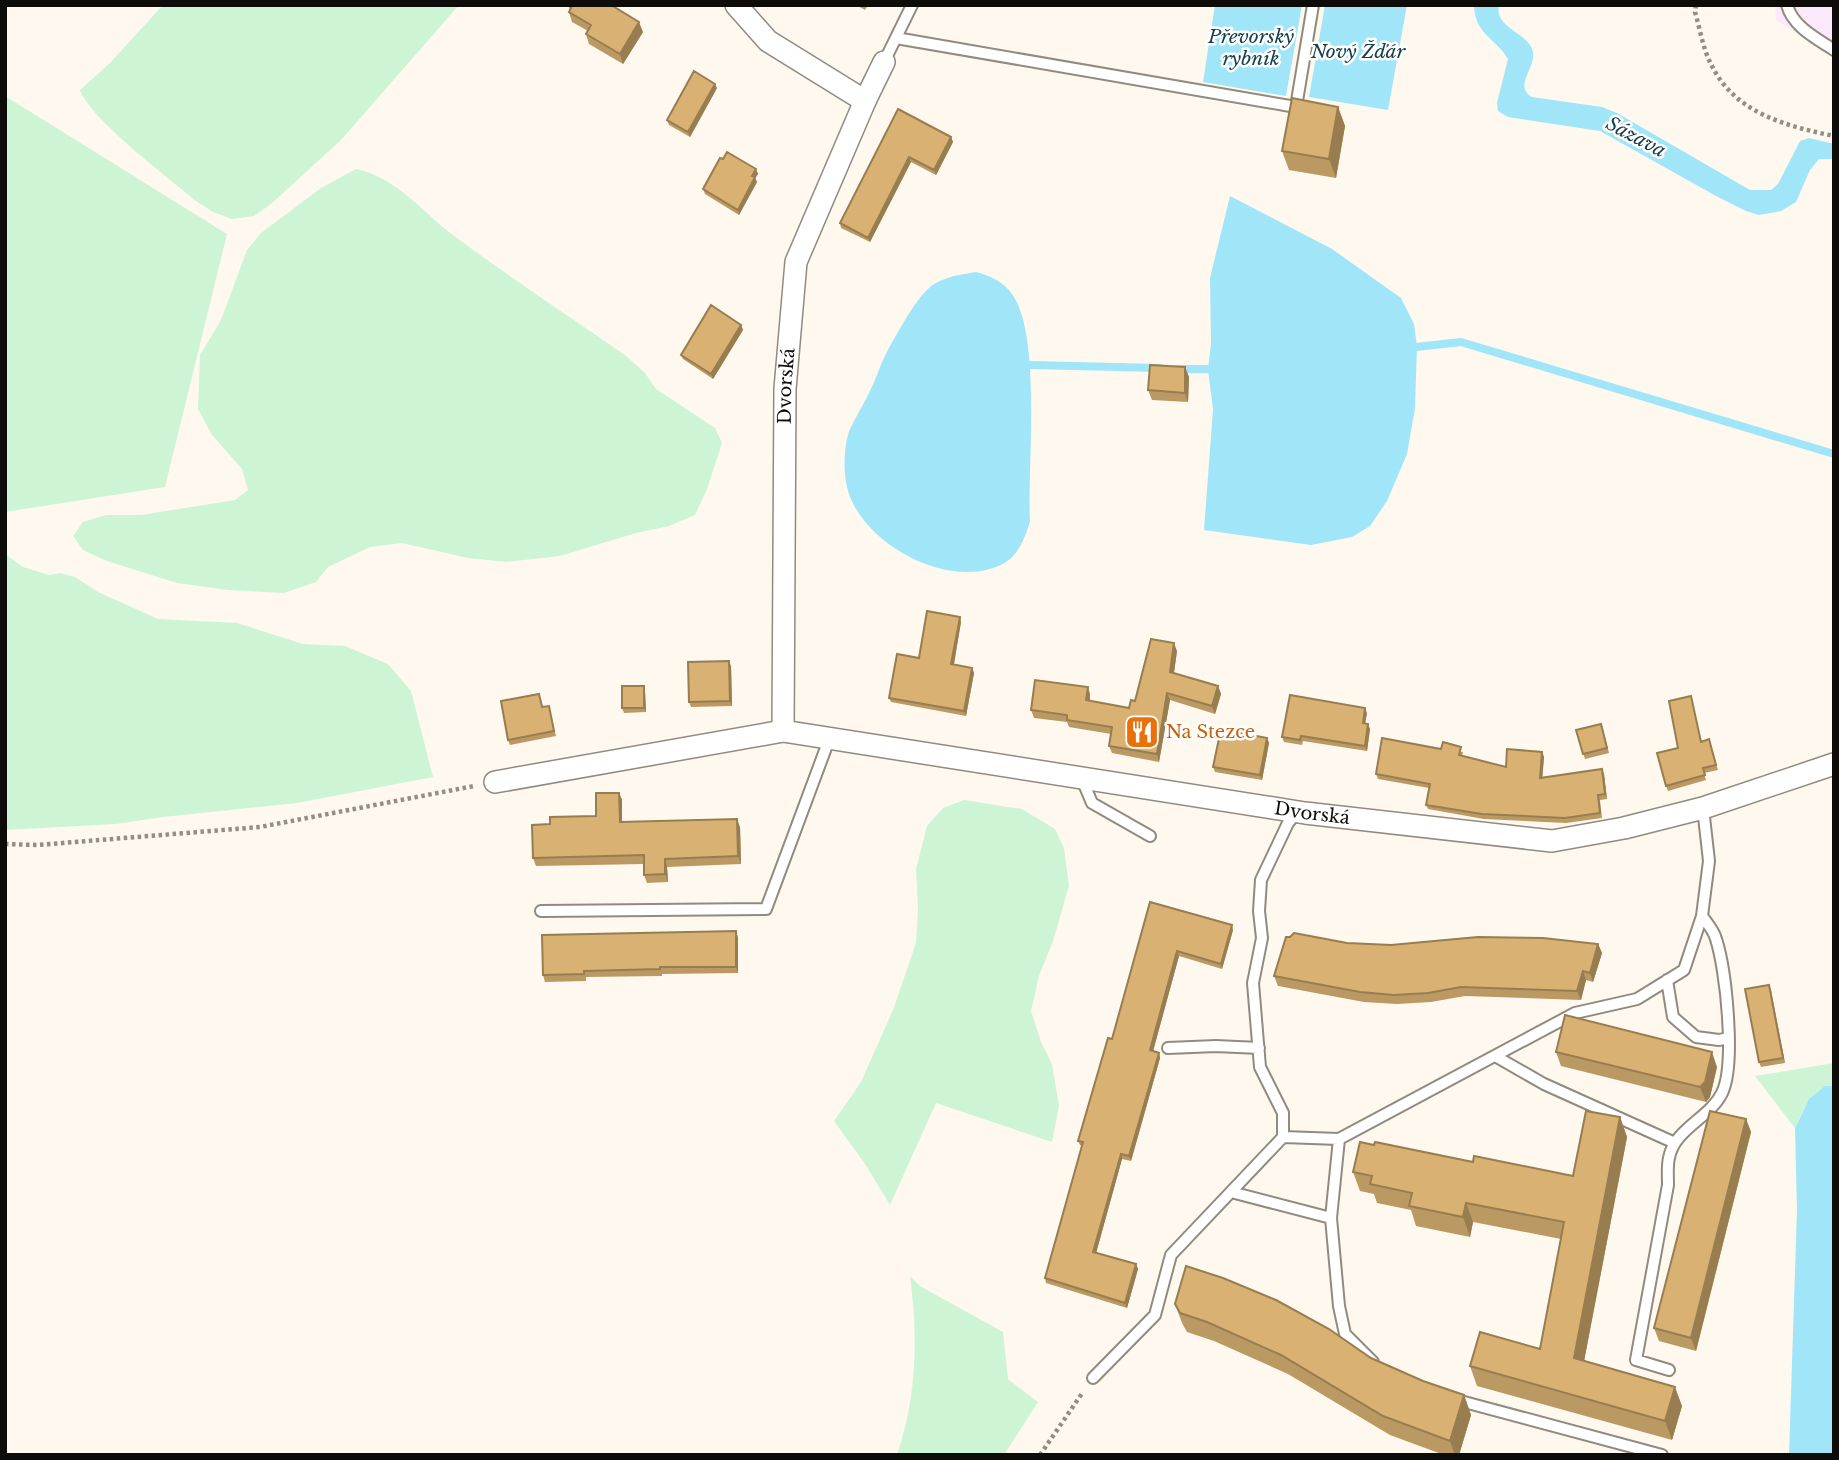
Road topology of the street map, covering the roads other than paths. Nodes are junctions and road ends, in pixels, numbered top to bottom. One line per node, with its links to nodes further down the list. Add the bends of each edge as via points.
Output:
1 (736, 5): 8 (street, via 768,41)
2 (912, 5): 5 (lane)
3 (1313, 5): 5 (lane, via 1296,107)
4 (1787, 5): 6 (lane, via 1794,20)
5 (896, 38): 7 (lane)
6 (1834, 50)
7 (884, 62): 8 (street, Dvorská)
8 (864, 101): 9 (street, Dvorská, via 796,262 785,389)
9 (783, 731): 10 (street, Dvorská); 13 (street, Dvorská)
10 (830, 737): 12 (street, Dvorská); 17 (lane, via 766,909)
11 (1834, 764): 14 (street, Dvorská)
12 (1082, 777): 15 (street, Dvorská); 16 (lane, via 1092,803)
13 (495, 782)
14 (1703, 808): 15 (street, Dvorská, via 1552,841); 18 (lane, via 1709,861)
15 (1297, 812): 22 (lane, via 1261,880 1262,939 1253,983)
16 (1150, 835)
17 (541, 911)
18 (1702, 916): 19 (lane, via 1684,970); 20 (lane, via 1716,937)
19 (1667, 980): 20 (lane, via 1674,1017 1696,1037); 23 (lane, via 1637,999 1575,1013)
20 (1729, 1038): 26 (lane, via 1723,1092)
21 (1168, 1048): 22 (lane)
22 (1259, 1048): 24 (lane, via 1260,1067 1283,1113)
23 (1495, 1056): 25 (lane); 26 (lane, via 1544,1084)
24 (1283, 1137): 25 (lane); 27 (lane)
25 (1339, 1139): 28 (lane)
26 (1675, 1143): 30 (lane, via 1668,1157 1668,1185 1636,1360)
27 (1231, 1192): 28 (lane); 31 (lane, via 1171,1255 1155,1315)
28 (1332, 1218): 29 (lane, via 1345,1334)
29 (1381, 1370)
30 (1669, 1370)
31 (1093, 1378)
32 (1444, 1397): 33 (lane)
33 (1662, 1455)

